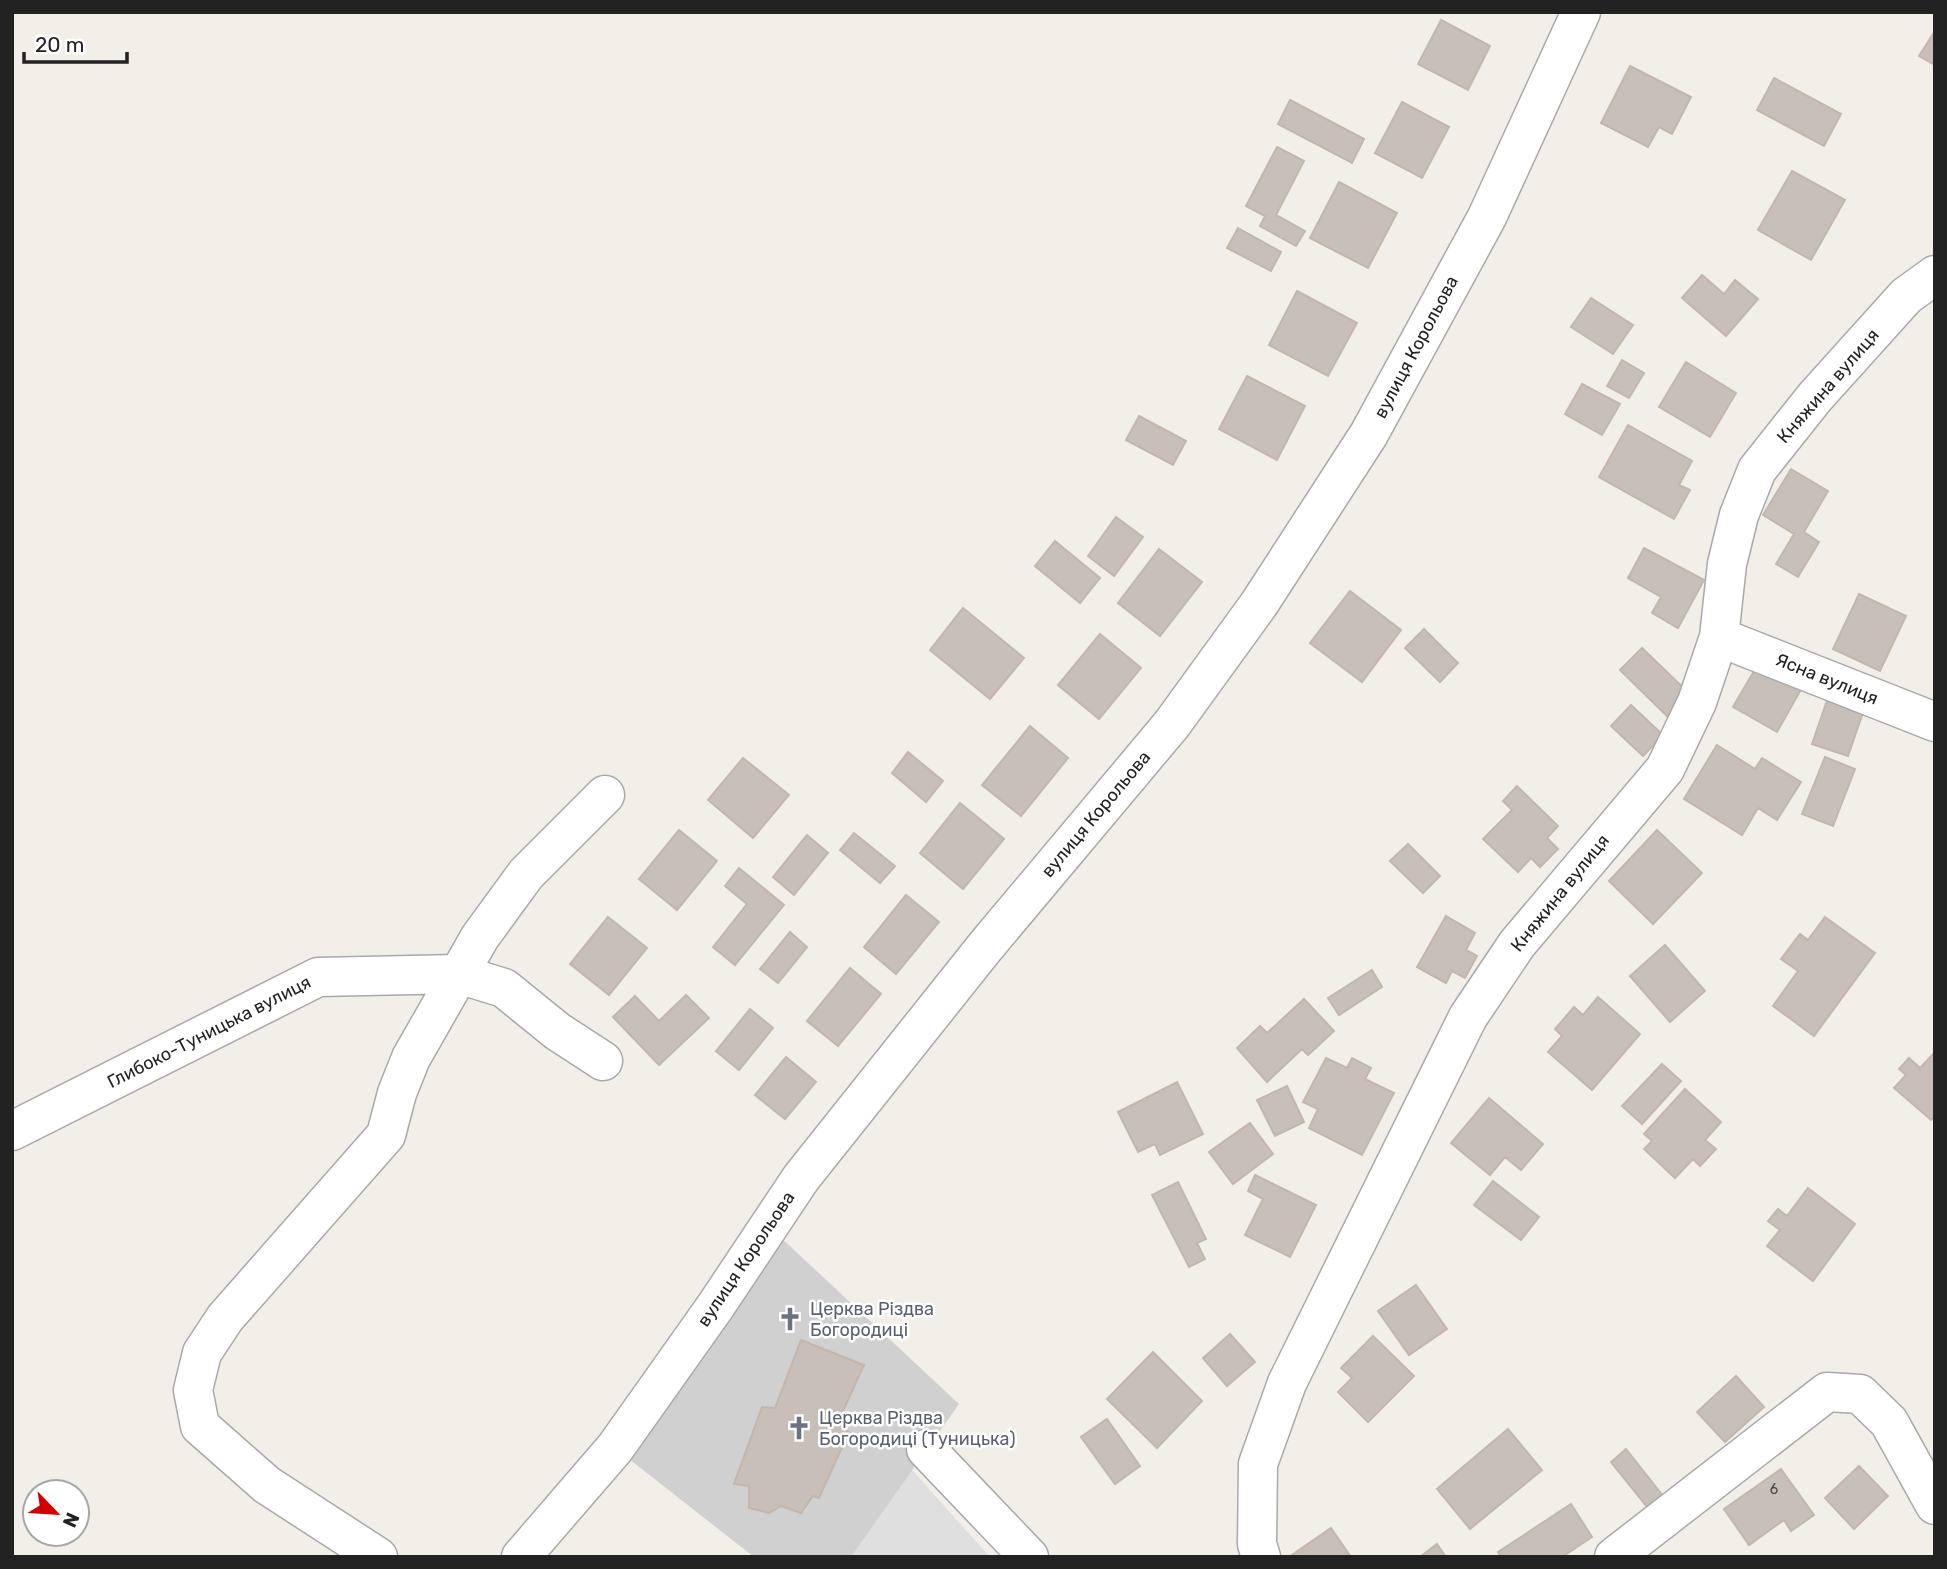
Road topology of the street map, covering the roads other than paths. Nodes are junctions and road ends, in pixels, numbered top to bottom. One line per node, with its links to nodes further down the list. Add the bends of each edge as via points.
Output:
1 (1581, 12): 12 (street, вулиця Корольова, via 1486,217 1369,434 1259,604 1172,724 985,947 801,1178 615,1448)
2 (1935, 275): 3 (street, Княжина вулиця, via 1906,296 1757,470 1727,564)
3 (1719, 637): 4 (street, Ясна вулиця); 14 (street, Княжина вулиця, via 1697,702 1665,769 1517,944 1468,1017 1414,1124 1283,1394 1258,1464 1257,1544)
4 (1935, 722)
5 (605, 795): 6 (street, via 526,874)
6 (458, 974): 7 (street, Глибоко-Туницька вулиця, via 504,988 556,1031); 8 (street, Глибоко-Туницька вулиця, via 318,978); 11 (street, via 411,1058 386,1135 225,1318 202,1353 193,1390 200,1426 267,1485)
7 (603, 1061)
8 (12, 1131)
9 (926, 1449): 13 (street)
10 (1935, 1505): 15 (street, via 1889,1422 1860,1394 1828,1392)
11 (378, 1557)
12 (522, 1557)
13 (1029, 1557)
14 (1261, 1557)
15 (1614, 1557)

